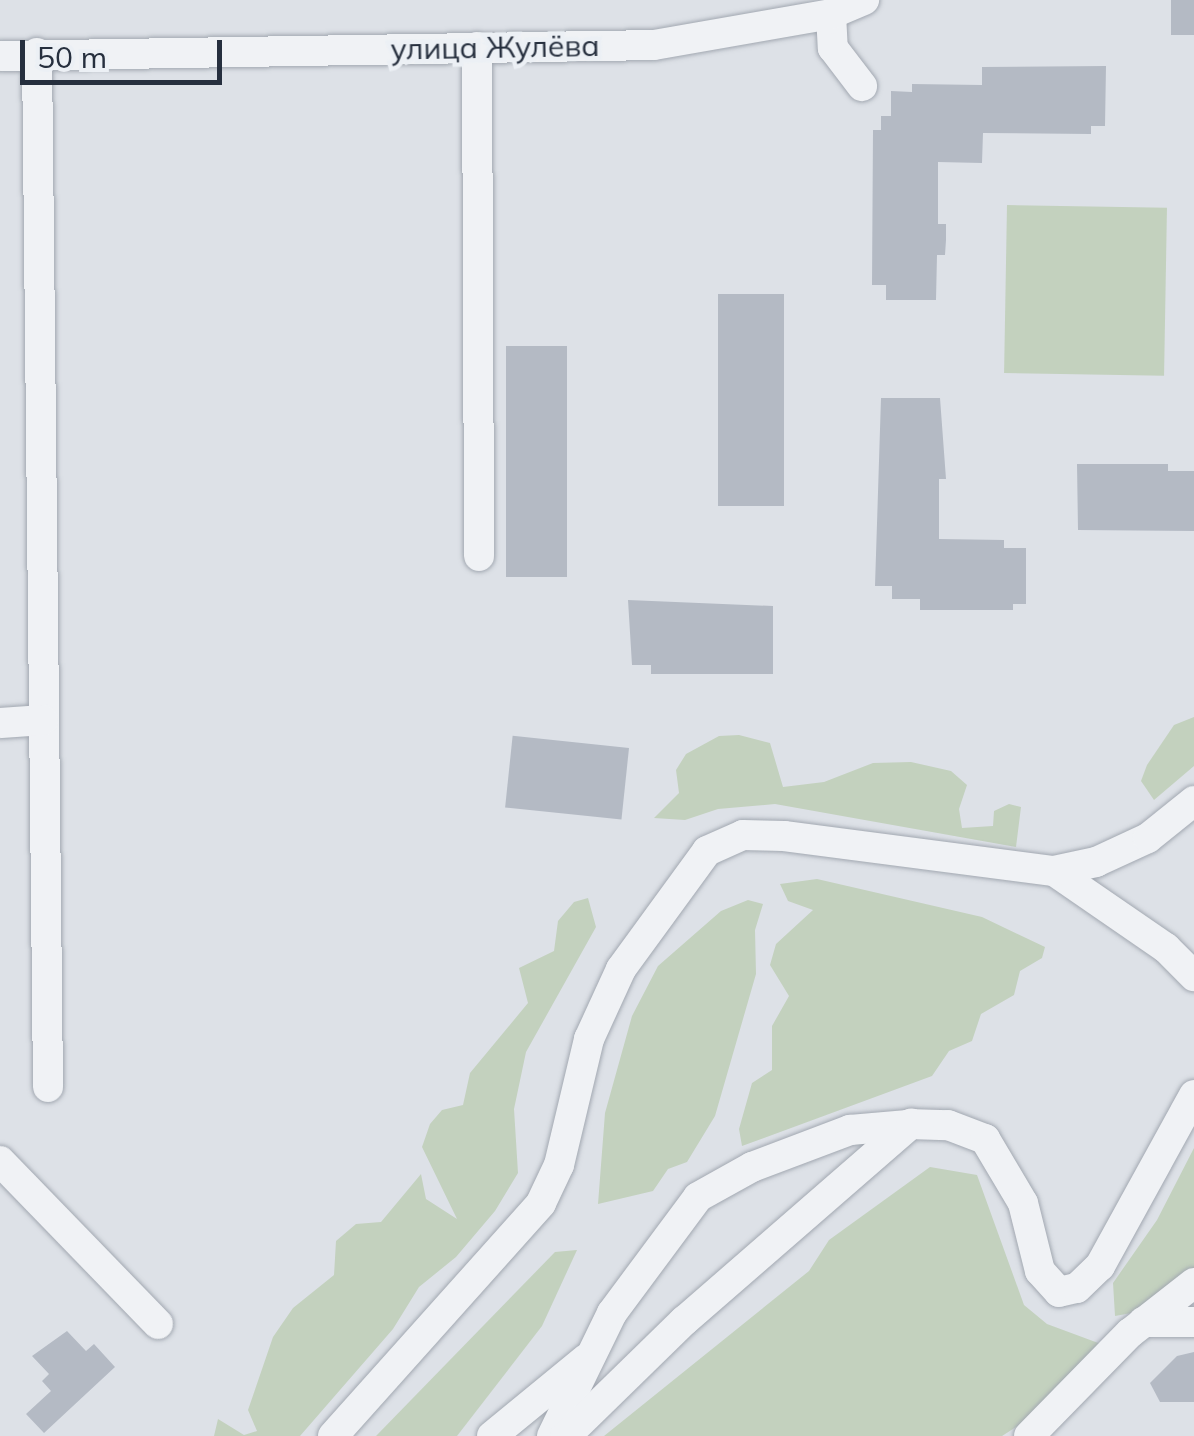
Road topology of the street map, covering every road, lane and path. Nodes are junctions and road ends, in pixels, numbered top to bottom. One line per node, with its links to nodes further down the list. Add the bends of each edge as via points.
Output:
1 (864, 0): 2 (street, улица Жулёва)
2 (830, 14): 3 (street, улица Жулёва, via 654,44); 6 (street, via 833,48)
3 (478, 47): 4 (street, улица Жулёва); 7 (street)
4 (37, 52): 5 (street, улица Жулёва); 8 (street)
5 (0, 56)
6 (862, 86)
7 (479, 556)
8 (43, 720): 9 (street); 13 (street)
9 (0, 724)
10 (1194, 801): 11 (street, via 1148,838 1096,862)
11 (1054, 871): 12 (street, via 1166,948); 22 (street, via 784,836 743,835 707,852 621,969 589,1039 559,1165 541,1203)
12 (1194, 976)
13 (48, 1087)
14 (1194, 1095): 15 (street, via 1100,1266 1077,1288 1060,1292 1040,1271 1023,1203 985,1139 948,1125)
15 (911, 1124): 21 (street, via 850,1130 752,1167 698,1197 612,1313); 25 (street, via 684,1321)
16 (0, 1161): 20 (street)
17 (1194, 1283): 18 (street)
18 (1143, 1322): 19 (street); 26 (street)
19 (1194, 1322)
20 (158, 1324)
21 (592, 1355): 23 (street); 24 (street)
22 (334, 1436)
23 (492, 1436)
24 (552, 1436)
25 (566, 1436)
26 (1029, 1436)

